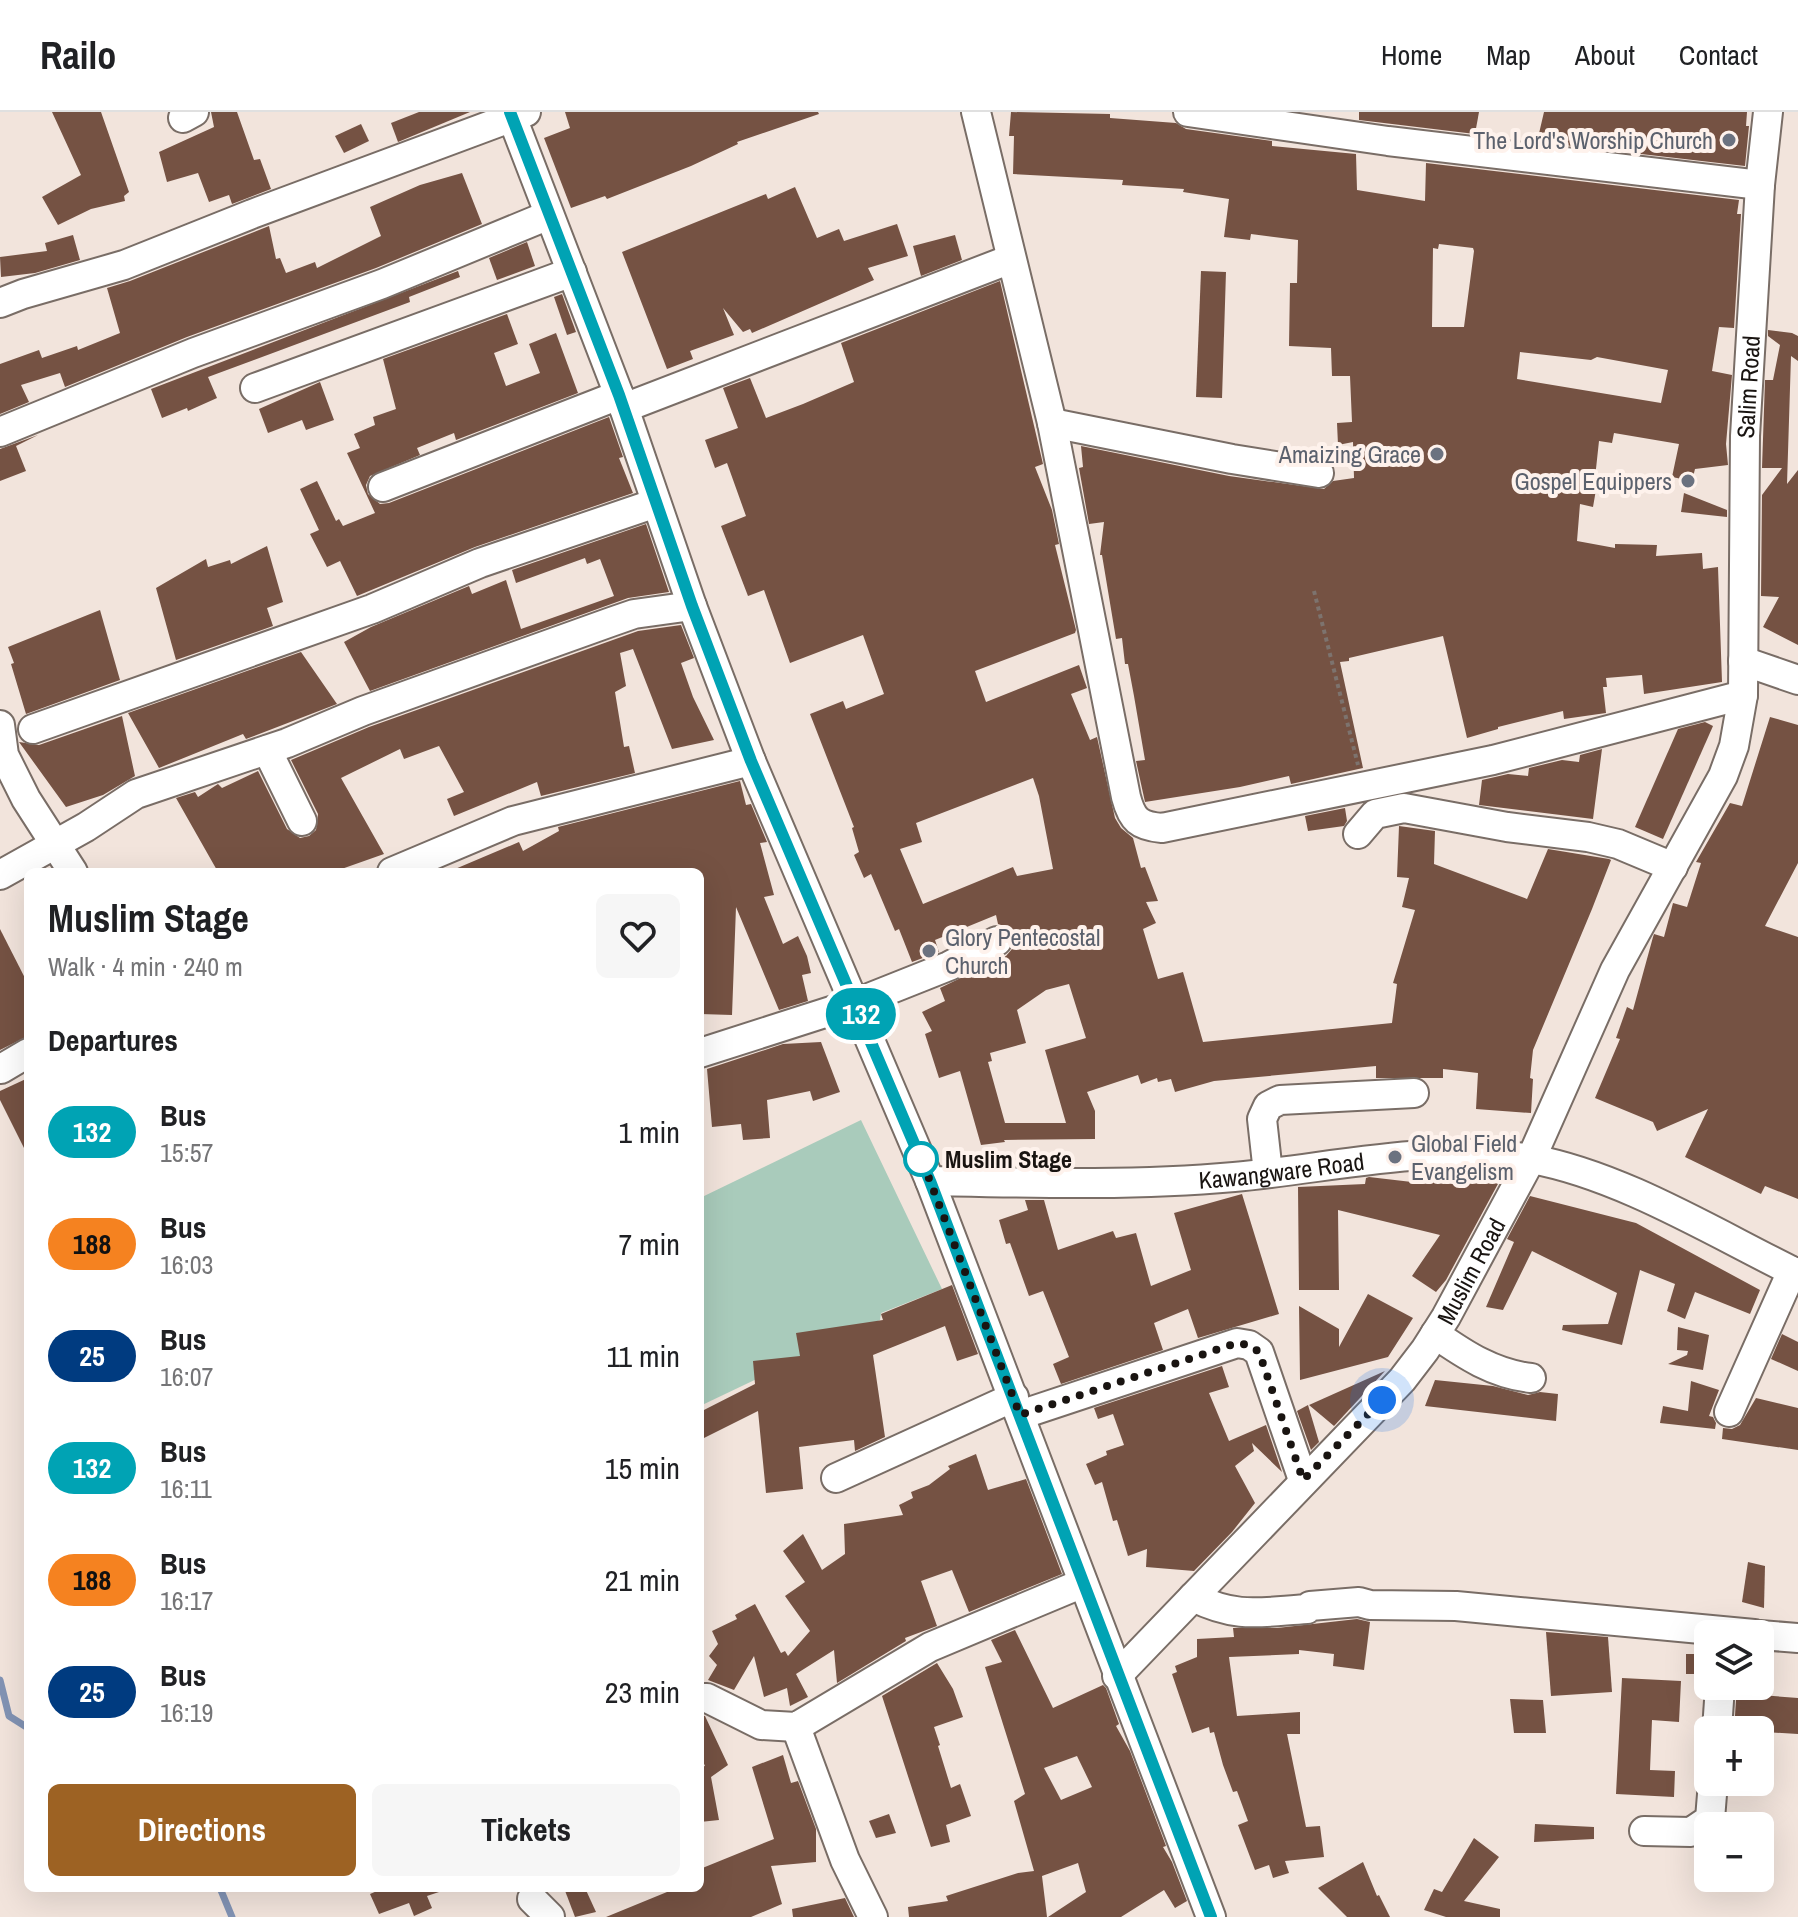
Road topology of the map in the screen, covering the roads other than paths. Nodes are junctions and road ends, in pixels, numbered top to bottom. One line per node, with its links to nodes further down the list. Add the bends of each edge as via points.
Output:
1 (976, 112): 7 (street)
2 (1188, 112): 5 (street)
3 (1768, 112): 5 (street, Salim Road)
4 (516, 114): 6 (street); 9 (street, via 124,265)
5 (1760, 185): 18 (street, Salim Road, via 1745,436)
6 (549, 215): 8 (street); 13 (street)
7 (1011, 259): 11 (street); 12 (street)
8 (572, 272): 10 (street); 11 (street)
9 (0, 303)
10 (255, 388)
11 (621, 401): 15 (street); 16 (street)
12 (1052, 423): 14 (street); 20 (street, via 1126,797 1131,814 1144,826 1162,828 1493,760)
13 (0, 432)
14 (1319, 473)
15 (383, 487)
16 (656, 503): 17 (street); 22 (street)
17 (692, 606): 23 (street, via 634,614); 24 (street)
18 (1743, 661): 19 (street); 20 (street, Muslim Road)
19 (1798, 680)
20 (1743, 695): 28 (street, Muslim Road, via 1723,776)
21 (0, 725): 27 (street, via 4,755)
22 (33, 729)
23 (267, 750): 25 (street); 27 (street, via 136,794)
24 (751, 761): 30 (street, via 513,821); 33 (street)
25 (302, 821)
26 (1358, 834): 28 (street, via 1375,814 1404,808 1588,837)
27 (56, 845): 29 (street); 31 (street)
28 (1673, 867): 38 (street, Muslim Road, via 1615,970)
29 (70, 868)
30 (401, 868)
31 (0, 875)
32 (997, 941): 33 (street)
33 (856, 1003): 34 (street); 40 (street)
34 (704, 1052)
35 (24, 1055): 36 (street)
36 (1, 1069)
37 (1414, 1093): 39 (street, via 1280,1100 1268,1106 1262,1119)
38 (1531, 1159): 39 (street, Kawangware Road, via 1408,1156); 41 (street, Kawangware Road, via 1606,1182); 42 (street, Muslim Road)
39 (1268, 1173): 40 (street, Kawangware Road, via 1097,1185)
40 (930, 1181): 44 (street)
41 (1795, 1272): 45 (street)
42 (1435, 1334): 43 (street, via 1493,1369); 47 (street, Muslim Road, via 1402,1380)
43 (1531, 1378)
44 (1017, 1406): 46 (street); 47 (street, via 1237,1343 1249,1345 1259,1352); 48 (street)
45 (1729, 1412)
46 (836, 1478)
47 (1303, 1480): 49 (street, Muslim Road)
48 (1083, 1583): 53 (street); 55 (street, via 930,1647)
49 (1193, 1597): 50 (street, via 1236,1612 1359,1602); 53 (street, Muslim Road)
50 (1694, 1629)
51 (1774, 1636): 52 (street)
52 (1798, 1638)
53 (1117, 1676): 59 (street)
54 (704, 1698): 55 (street, via 761,1725)
55 (796, 1727): 58 (street, via 845,1860)
56 (1712, 1796): 57 (street, via 1710,1819 1691,1832)
57 (1644, 1831)
58 (873, 1917)
59 (1211, 1917)

